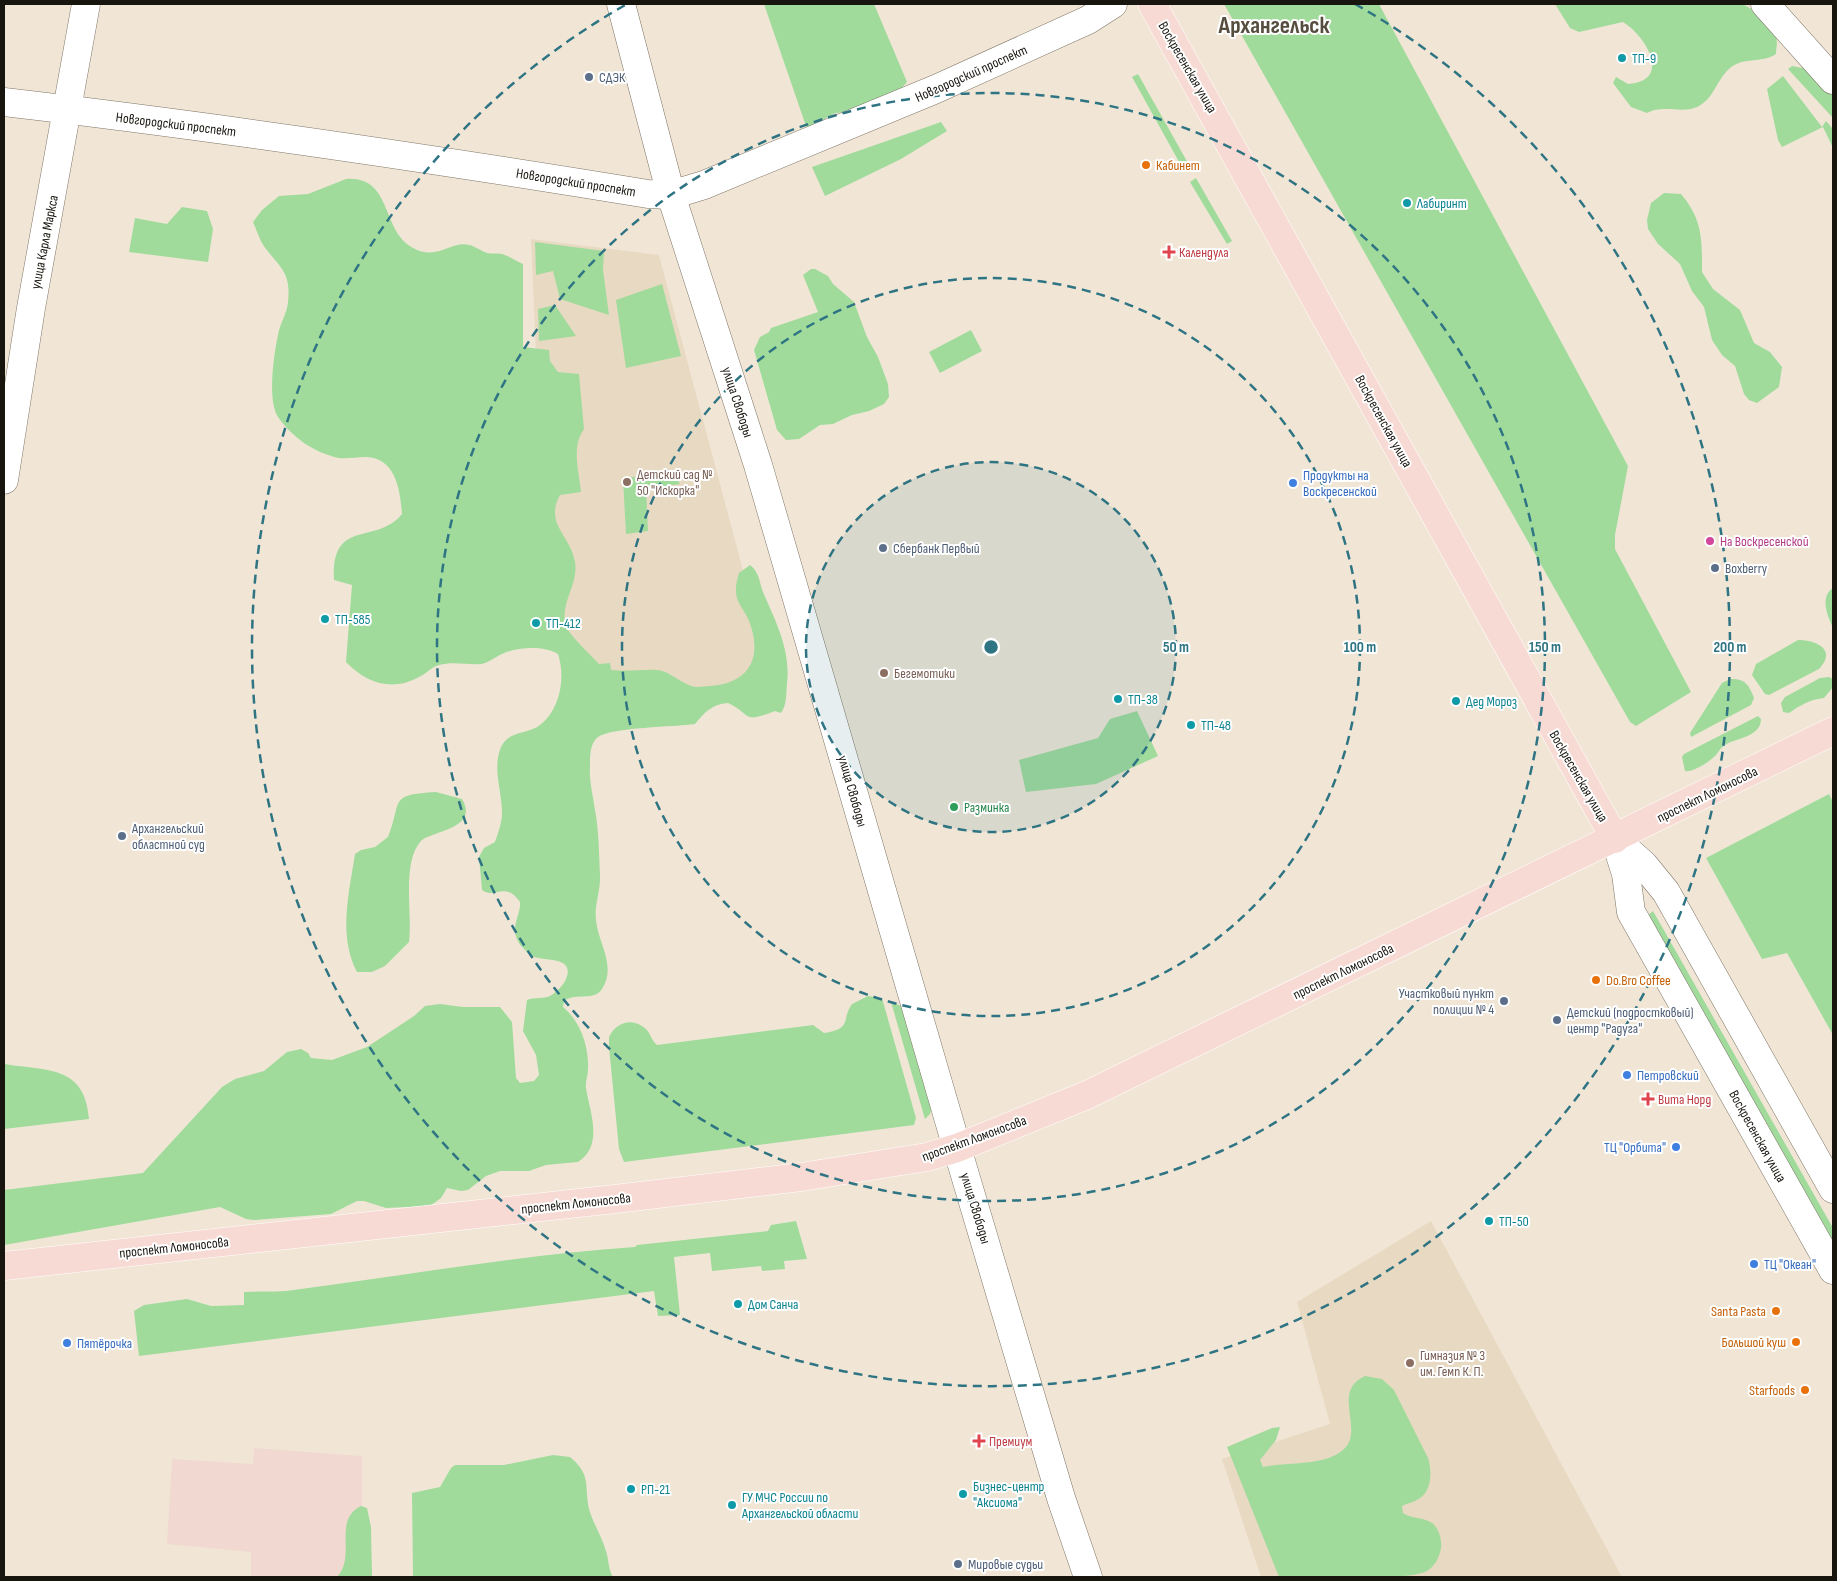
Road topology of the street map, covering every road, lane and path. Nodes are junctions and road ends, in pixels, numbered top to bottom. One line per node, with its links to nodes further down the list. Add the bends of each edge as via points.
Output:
1 (86, 4): 8 (street, улица Карла Маркса)
2 (621, 4): 9 (street, улица Свободы)
3 (1113, 4): 9 (street, Новгородский проспект, via 1088,20 936,89 704,185)
4 (1152, 4): 12 (main road, Воскресенская улица)
5 (1765, 4): 6 (street)
6 (1833, 80)
7 (4, 102): 8 (street, Новгородский проспект)
8 (68, 110): 9 (street, Новгородский проспект); 10 (street, улица Карла Маркса, via 31,308)
9 (671, 195): 13 (street, улица Свободы, via 758,465)
10 (4, 480)
11 (1833, 731): 12 (main road, проспект Ломоносова)
12 (1615, 839): 13 (main road, проспект Ломоносова, via 1087,1096); 14 (street, Воскресенская улица, via 1644,865 1666,892); 16 (street, Воскресенская улица, via 1626,874 1631,912)
13 (957, 1148): 15 (main road, проспект Ломоносова, via 884,1165 791,1178); 17 (street, улица Свободы, via 1061,1498)
14 (1833, 1189)
15 (4, 1266)
16 (1833, 1270)
17 (1088, 1577)

